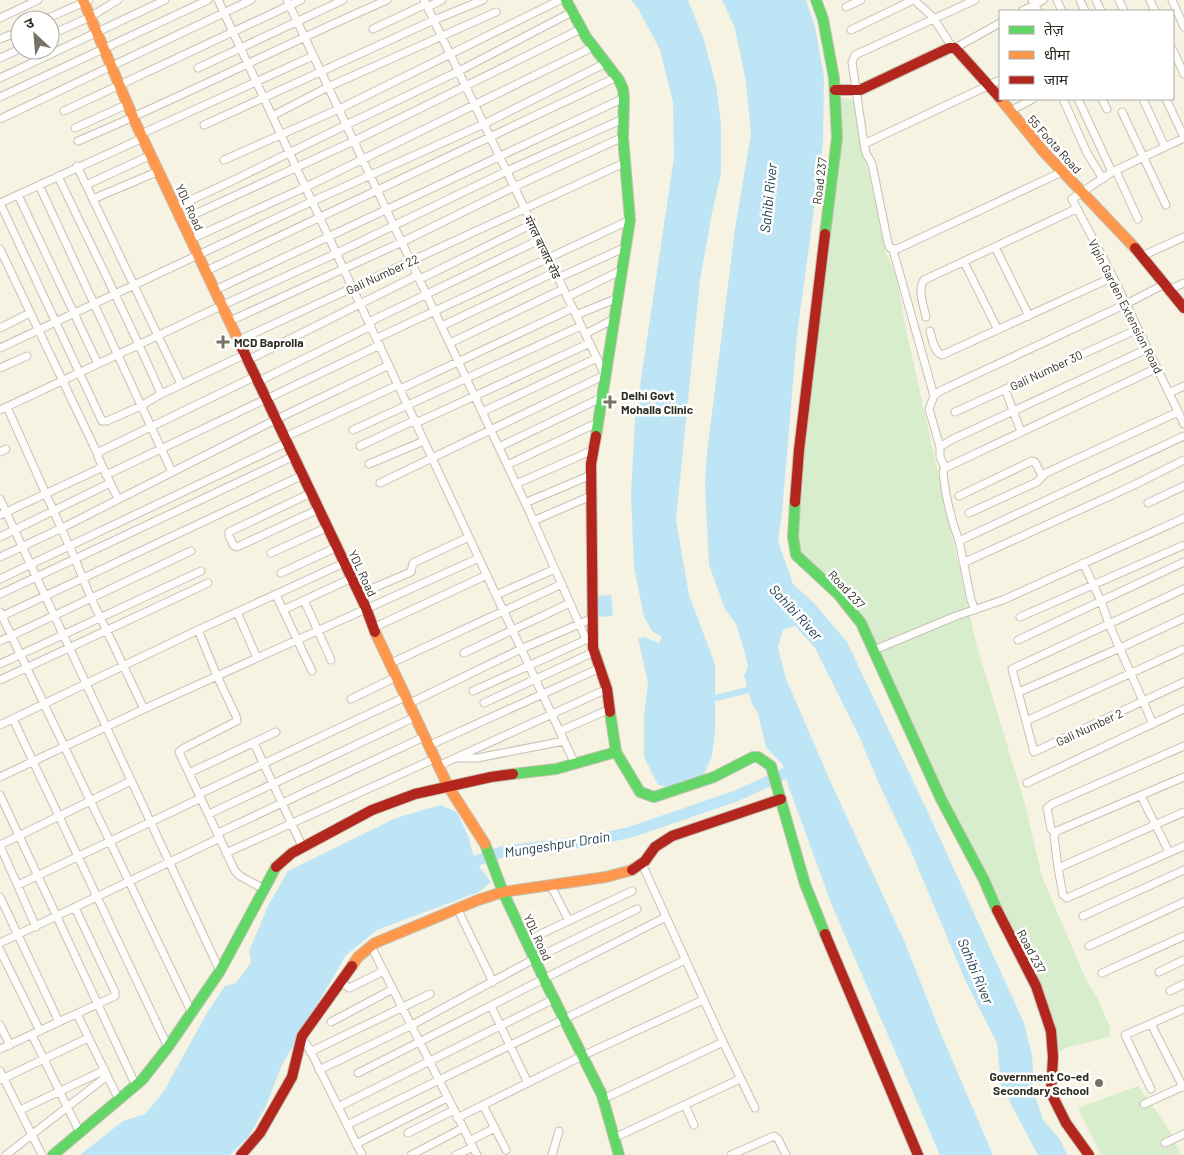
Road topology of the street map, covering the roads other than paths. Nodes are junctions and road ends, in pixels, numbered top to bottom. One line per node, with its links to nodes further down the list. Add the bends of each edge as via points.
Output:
1 (38, 0): 30 (street)
2 (118, 0): 29 (street)
3 (165, 0): 41 (street)
4 (208, 0): 47 (street)
5 (218, 0): 28 (street)
6 (251, 0): 28 (street)
7 (301, 0): 21 (street)
8 (344, 0): 33 (street)
9 (387, 0): 43 (street)
10 (442, 0): 22 (street)
11 (483, 0): 32 (street)
12 (560, 0): 49 (street)
13 (566, 0): 26 (street)
14 (816, 0): 66 (street, Road 237, via 823,19)
15 (861, 0): 24 (street)
16 (913, 0): 31 (street); 39 (street)
17 (975, 0): 31 (street)
18 (1043, 0): 23 (street)
19 (1172, 0): 35 (street)
20 (85, 1): 27 (street); 29 (street, YDL Road)
21 (288, 3): 33 (street); 40 (street)
22 (426, 4): 32 (street, मंगल बाजार रोड); 36 (street)
23 (1035, 5)
24 (846, 7)
25 (496, 12): 42 (street)
26 (572, 12): 37 (street); 56 (street)
27 (60, 13)
28 (225, 14): 40 (street); 53 (street)
29 (90, 17): 38 (street); 41 (street, YDL Road)
30 (0, 18)
31 (934, 19): 46 (street); 67 (street, via 855,55 852,62)
32 (434, 20): 42 (street, मंगल बाजार रोड); 55 (street)
33 (297, 22): 43 (street); 44 (street)
34 (999, 24): 46 (street)
35 (1184, 26)
36 (373, 28)
37 (581, 29): 45 (street); 65 (street)
38 (60, 30)
39 (851, 30)
40 (233, 31): 44 (street); 63 (street)
41 (96, 32): 47 (street, YDL Road); 59 (street)
42 (442, 35): 49 (street, मंगल बाजार रोड); 64 (street)
43 (304, 38): 50 (street); 52 (street)
44 (240, 47): 52 (street); 54 (street)
45 (593, 47): 51 (street); 80 (street)
46 (954, 48): 62 (street, 55 Foota Road); 67 (street)
47 (104, 49): 53 (street, YDL Road); 68 (street)
48 (1174, 52): 57 (street)
49 (451, 54): 56 (street, मंगल बाजार रोड); 81 (street)
50 (313, 56): 55 (street); 61 (street)
51 (606, 62): 58 (street); 91 (street)
52 (248, 64): 61 (street); 87 (street)
53 (112, 67): 63 (street, YDL Road); 88 (street)
54 (198, 68)
55 (321, 71): 64 (street); 70 (street)
56 (459, 71): 65 (street, मंगल बाजार रोड); 90 (street)
57 (1184, 74)
58 (617, 77): 71 (street); 96 (street)
59 (0, 78)
60 (999, 80): 62 (street)
61 (257, 82): 70 (street); 95 (street)
62 (989, 85): 69 (street, 55 Foota Road); 101 (street)
63 (120, 86): 79 (street, YDL Road); 83 (street)
64 (328, 87): 81 (street); 86 (street)
65 (466, 87): 80 (street, मंगल बाजार रोड); 100 (street)
66 (835, 90): 67 (street); 351 (street, Road 237, via 837,138 799,450 793,537 796,555 838,594 861,622)
67 (856, 90): 101 (street)
68 (0, 97)
69 (999, 97)
70 (264, 98): 86 (street); 92 (street)
71 (624, 98): 89 (street); 105 (street)
72 (1001, 100): 84 (street, 55 Foota Road)
73 (1031, 100): 84 (street)
74 (1063, 100): 118 (street)
75 (1078, 100): 114 (street)
76 (1102, 100): 82 (street)
77 (1142, 100): 102 (street)
78 (1166, 100): 98 (street)
79 (128, 104): 87 (street, YDL Road); 93 (street)
80 (475, 104): 91 (street, मंगल बाजार रोड); 107 (street)
81 (339, 109): 90 (street); 94 (street)
82 (1107, 109)
83 (64, 111)
84 (1010, 111): 115 (street, 55 Foota Road)
85 (1122, 112): 106 (street)
86 (272, 116): 94 (street)
87 (134, 118): 95 (street, YDL Road); 99 (street)
88 (0, 119)
89 (623, 119): 97 (street); 113 (street)
90 (346, 124): 100 (street); 103 (street)
91 (484, 124): 96 (street, मंगल बाजार रोड); 117 (street)
92 (204, 125)
93 (75, 128)
94 (281, 135): 103 (street); 108 (street)
95 (142, 136): 104 (street, YDL Road); 110 (street)
96 (490, 137): 105 (street, मंगल बाजार रोड); 123 (street)
97 (623, 137): 109 (street); 122 (street)
98 (1184, 137): 102 (street)
99 (78, 141)
100 (354, 141): 107 (street); 111 (street)
101 (864, 144): 148 (street, via 872,164 888,243)
102 (1165, 147): 106 (street)
103 (290, 152): 111 (street); 130 (street)
104 (151, 154): 112 (street, YDL Road); 120 (street)
105 (499, 156): 113 (street, मंगल बाजार रोड); 133 (street)
106 (1144, 157): 114 (street); 129 (street)
107 (363, 159): 117 (street); 121 (street)
108 (224, 160)
109 (624, 162): 131 (street, Gali Number 22); 137 (street)
110 (77, 166): 116 (street); 120 (street)
111 (297, 167): 121 (street); 136 (street)
112 (159, 171): 126 (street); 130 (street, YDL Road)
113 (507, 171): 122 (street, मंगल बाजार रोड); 139 (street)
114 (1114, 171): 118 (street); 135 (street)
115 (1062, 172): 124 (street, 55 Foota Road); 148 (street)
116 (58, 176): 119 (street); 168 (street)
117 (371, 176): 123 (street); 127 (street)
118 (1103, 179): 124 (street)
119 (39, 185): 125 (street); 172 (street)
120 (86, 185): 126 (street)
121 (306, 187): 127 (street); 142 (street)
122 (514, 187): 131 (street, मंगल बाजार रोड); 144 (street)
123 (378, 191): 133 (street); 134 (street)
124 (1082, 192): 132 (street, via 1072,199); 151 (street, 55 Foota Road)
125 (18, 195): 128 (street); 179 (street)
126 (93, 199): 163 (street)
127 (313, 201): 134 (street); 150 (street)
128 (0, 203): 185 (street)
129 (1166, 205)
130 (176, 207): 136 (street, YDL Road)
131 (524, 208): 138 (street, मंगल बाजार रोड); 153 (street, Gali Number 22)
132 (1076, 209): 146 (street); 161 (street, Vipin Garden Extension Road)
133 (387, 210): 139 (street); 141 (street)
134 (321, 218): 141 (street); 158 (street)
135 (1138, 219)
136 (182, 220): 142 (street, YDL Road)
137 (630, 220): 145 (street); 152 (street)
138 (532, 224): 143 (street, मंगल बाजार रोड); 160 (street)
139 (395, 226): 144 (street); 149 (street)
140 (1184, 236): 151 (street)
141 (330, 237): 149 (street); 167 (street)
142 (191, 239): 150 (street, YDL Road)
143 (539, 240): 152 (street, मंगल बाजार रोड); 169 (street)
144 (402, 242): 153 (street); 156 (street)
145 (626, 247): 157 (street); 159 (street)
146 (994, 247): 155 (street); 182 (street)
147 (0, 249): 154 (street)
148 (893, 250): 225 (street)
149 (337, 253): 156 (street); 175 (street)
150 (199, 256): 158 (street, YDL Road); 163 (street)
151 (1142, 256): 164 (street, 55 Foota Road)
152 (548, 258): 159 (street, मंगल बाजार रोड); 178 (street)
153 (411, 261): 160 (street); 165 (street, Gali Number 22)
154 (3, 262): 180 (street)
155 (964, 262): 183 (street, via 921,284); 193 (street)
156 (344, 268): 165 (street); 186 (street)
157 (622, 270): 170 (street); 171 (street)
158 (206, 271): 167 (street, YDL Road)
159 (556, 275): 166 (street, मंगल बाजार रोड); 188 (street)
160 (419, 277): 169 (street); 173 (street)
161 (1113, 277): 174 (street, Vipin Garden Extension Road); 182 (street)
162 (1184, 282): 164 (street)
163 (134, 285): 168 (street); 196 (street)
164 (1167, 287): 174 (street); 177 (street, 55 Foota Road)
165 (353, 288): 173 (street); 197 (street, Gali Number 22)
166 (563, 289): 170 (street, मंगल बाजार रोड); 199 (street)
167 (215, 290): 175 (street, YDL Road)
168 (114, 294): 172 (street); 201 (street)
169 (427, 294): 178 (street); 187 (street)
170 (567, 297): 176 (street, मंगल बाजार रोड)
171 (618, 298): 181 (street); 184 (street)
172 (94, 303): 179 (street); 204 (street)
173 (360, 303): 187 (street); 206 (street)
174 (1126, 304): 191 (street, Vipin Garden Extension Road); 225 (street)
175 (222, 305): 186 (street, YDL Road); 196 (street)
176 (573, 308): 181 (street, मंगल बाजार रोड); 208 (street)
177 (1184, 308)
178 (435, 311): 188 (street); 198 (street)
179 (74, 313): 185 (street); 209 (street)
180 (30, 314): 190 (street); 192 (street)
181 (576, 315): 189 (street, मंगल बाजार रोड)
182 (1029, 316): 193 (street)
183 (926, 318)
184 (614, 320): 195 (street); 214 (street)
185 (56, 321): 192 (street); 213 (street)
186 (230, 321): 197 (street, YDL Road)
187 (370, 324): 198 (street); 215 (street)
188 (442, 326): 199 (street)
189 (581, 326): 195 (street, मंगल बाजार रोड); 216 (street)
190 (0, 328)
191 (1138, 329): 203 (street, Vipin Garden Extension Road); 221 (street, Gali Number 30)
192 (37, 330): 202 (street); 217 (street)
193 (998, 330): 194 (street, via 942,356 936,350)
194 (930, 331)
195 (585, 334): 200 (street, मंगल बाजार रोड)
196 (158, 336): 201 (street); 218 (street)
197 (239, 340): 206 (street, YDL Road)
198 (378, 342): 210 (street); 227 (street)
199 (450, 343): 208 (street)
200 (590, 343): 207 (street, मंगल बाजार रोड); 224 (street)
201 (140, 344): 204 (street); 223 (street)
202 (0, 348)
203 (1148, 349): 212 (street, Vipin Garden Extension Road); 232 (street)
204 (119, 354): 209 (street); 229 (street)
205 (27, 356): 211 (street)
206 (247, 357): 215 (street, YDL Road); 218 (street)
207 (597, 358): 214 (street, मंगल बाजार रोड); 233 (street)
208 (458, 361): 216 (street); 220 (street)
209 (98, 364): 213 (street)
210 (389, 365): 220 (street); 236 (street)
211 (0, 368)
212 (1157, 368): 222 (street, Vipin Garden Extension Road); 243 (street)
213 (80, 373): 217 (street); 229 (street, via 102,421)
214 (605, 375): 226 (street); 242 (street)
215 (257, 378): 227 (street, YDL Road); 240 (street)
216 (466, 378): 224 (street); 228 (street)
217 (62, 381): 230 (street); 252 (street)
218 (181, 384): 223 (street)
219 (1184, 386): 222 (street)
220 (399, 387): 228 (street); 245 (street)
221 (1004, 389): 232 (street); 234 (street, Gali Number 30)
222 (1169, 393): 235 (street, Vipin Garden Extension Road)
223 (161, 394): 229 (street)
224 (475, 396): 233 (street); 237 (street)
225 (934, 396): 249 (street, via 929,409)
226 (601, 398): 238 (street); 248 (street)
227 (267, 399): 236 (street, YDL Road); 250 (street)
228 (408, 405): 237 (street); 241 (street)
229 (141, 406): 240 (street)
230 (8, 407): 231 (street); 269 (street)
231 (0, 410)
232 (1013, 410): 243 (street); 249 (street)
233 (482, 412): 242 (street)
234 (955, 412)
235 (1181, 413): 239 (street, Vipin Garden Extension Road); 263 (street)
236 (277, 419): 245 (street, YDL Road); 260 (street)
237 (416, 422): 246 (street); 247 (street)
238 (597, 423): 251 (street); 257 (street)
239 (1184, 424)
240 (151, 427): 250 (street); 252 (street, via 102,450)
241 (353, 430)
242 (491, 430): 248 (street); 254 (street)
243 (1021, 432): 258 (street)
244 (1184, 436): 287 (street)
245 (286, 440): 253 (street, YDL Road); 289 (street)
246 (424, 441): 254 (street); 256 (street)
247 (360, 446)
248 (499, 447): 257 (street)
249 (940, 447): 258 (street)
250 (162, 448): 259 (street); 260 (street)
251 (593, 450): 262 (street); 266 (street)
252 (98, 455): 259 (street)
253 (294, 456): 261 (street, YDL Road); 295 (street)
254 (432, 458): 265 (street); 286 (street)
255 (1184, 460): 300 (street)
256 (369, 464)
257 (507, 465): 266 (street)
258 (945, 468): 287 (street, via 948,502)
259 (105, 471): 264 (street); 269 (street)
260 (172, 472): 272 (street)
261 (303, 475): 268 (street, YDL Road); 307 (street)
262 (591, 475): 270 (street); 274 (street)
263 (1042, 476): 271 (street, via 1032,462); 278 (street, via 1037,482)
264 (110, 483): 272 (street); 277 (street)
265 (380, 483)
266 (516, 484): 274 (street)
267 (1184, 486): 275 (street)
268 (311, 493): 276 (street, YDL Road); 276 (street, via 231,531 229,536 234,546)
269 (46, 494): 277 (street); 279 (street)
270 (591, 496): 281 (street); 332 (street)
271 (959, 496)
272 (118, 499): 282 (street)
273 (0, 500): 279 (street)
274 (525, 503): 281 (street)
275 (1148, 503)
276 (319, 509): 283 (street, YDL Road)
277 (53, 511): 282 (street); 284 (street)
278 (969, 513)
279 (3, 514): 284 (street)
280 (1184, 518): 299 (street)
281 (533, 521): 302 (street)
282 (62, 528): 289 (street); 290 (street)
283 (328, 528): 291 (street, YDL Road); 293 (street)
284 (14, 530): 285 (street); 290 (street)
285 (0, 537)
286 (469, 537): 296 (street); 315 (street, via 414,563 410,572)
287 (959, 541): 300 (street)
288 (1184, 545): 312 (street)
289 (70, 546): 295 (street); 301 (street)
290 (22, 547): 294 (street); 301 (street)
291 (337, 547): 298 (street, YDL Road); 304 (street)
292 (191, 551): 319 (street)
293 (271, 553)
294 (0, 557)
295 (75, 558): 306 (street); 307 (street)
296 (479, 558): 305 (street); 323 (street)
297 (1184, 562): 321 (street)
298 (344, 563): 308 (street, YDL Road); 316 (street)
299 (1083, 563): 312 (street); 325 (street)
300 (963, 564): 325 (street)
301 (31, 565): 306 (street); 309 (street)
302 (555, 569): 311 (street); 317 (street)
303 (201, 571): 330 (street)
304 (281, 573)
305 (487, 575): 317 (street); 336 (street)
306 (36, 577): 314 (street); 318 (street)
307 (82, 578): 318 (street); 319 (street)
308 (352, 578): 315 (street, YDL Road); 320 (street)
309 (0, 579)
310 (208, 583): 337 (street)
311 (562, 584): 322 (street); 327 (street)
312 (1094, 585): 321 (street); 331 (street)
313 (1184, 589): 335 (street)
314 (0, 594)
315 (359, 594): 323 (street, YDL Road)
316 (276, 595): 324 (street); 326 (street)
317 (496, 595): 327 (street)
318 (45, 596): 328 (street); 329 (street)
319 (91, 598): 329 (street); 330 (street)
320 (304, 600): 324 (street); 339 (street)
321 (1101, 601): 335 (street); 345 (street)
322 (570, 603): 334 (street); 340 (street)
323 (366, 608): 336 (street, YDL Road); 339 (street)
324 (283, 610): 344 (street)
325 (975, 610): 351 (street)
326 (237, 612): 338 (street); 355 (street)
327 (504, 612): 340 (street); 358 (street)
328 (1, 615): 342 (street)
329 (54, 615): 341 (street); 342 (street)
330 (100, 617): 337 (street); 341 (street)
331 (1020, 617)
332 (593, 618): 334 (street); 343 (street)
333 (1184, 618): 348 (street)
334 (580, 624): 343 (street); 349 (street)
335 (1109, 624): 348 (street); 373 (street, via 1012,669)
336 (373, 628): 358 (street, YDL Road)
337 (106, 630): 347 (street); 360 (street)
338 (198, 630): 360 (street); 365 (street)
339 (318, 630): 344 (street); 356 (street)
340 (512, 630): 349 (street); 353 (street)
341 (63, 634): 347 (street); 354 (street)
342 (11, 636): 346 (street); 354 (street)
343 (590, 638): 352 (street); 359 (street)
344 (297, 640): 355 (street); 363 (street)
345 (1018, 640)
346 (0, 641)
347 (70, 647): 361 (street); 370 (street)
348 (1120, 648): 364 (street); 373 (street)
349 (522, 649): 359 (street); 376 (street)
350 (1184, 649): 364 (street)
351 (874, 650): 555 (street, Road 237, via 941,799 1036,986 1051,1031 1051,1093 1066,1123)
352 (594, 652): 362 (street); 367 (street)
353 (464, 653)
354 (20, 655): 357 (street); 361 (street)
355 (257, 658): 365 (street)
356 (331, 660)
357 (0, 664)
358 (389, 664): 366 (street, YDL Road)
359 (529, 665): 367 (street); 372 (street)
360 (123, 666): 370 (street); 380 (street)
361 (26, 668): 368 (street); 379 (street)
362 (600, 668): 371 (street); 374 (street)
363 (312, 671)
364 (1131, 674): 377 (street); 386 (street)
365 (217, 676): 380 (street); 403 (street, via 237,721 180,750)
366 (396, 677): 375 (street); 376 (street, YDL Road)
367 (535, 679): 374 (street); 378 (street)
368 (0, 680)
369 (1184, 682): 377 (street, Gali Number 2)
370 (86, 684): 379 (street); 389 (street)
371 (607, 689): 381 (street); 383 (street)
372 (473, 691)
373 (1019, 692): 386 (street)
374 (542, 694): 383 (street); 393 (street)
375 (352, 699)
376 (407, 700): 384 (street, YDL Road); 401 (street)
377 (1143, 702): 386 (street, Gali Number 2, via 1034,752); 387 (street)
378 (484, 703)
379 (44, 704): 385 (street); 395 (street)
380 (144, 709): 389 (street)
381 (610, 709): 390 (street); 397 (street)
382 (1184, 709): 387 (street)
383 (552, 715): 390 (street); 398 (street)
384 (415, 717): 393 (street, YDL Road); 408 (street)
385 (13, 719): 388 (street); 399 (street)
386 (1026, 721)
387 (1153, 724): 407 (street)
388 (0, 725)
389 (106, 727): 395 (street); 406 (street)
390 (560, 731): 392 (street)
391 (276, 732): 394 (street)
392 (564, 741): 398 (street, via 477,758); 402 (street)
393 (426, 742): 400 (street, YDL Road); 415 (street)
394 (254, 743): 401 (street); 403 (street)
395 (64, 746): 399 (street); 414 (street)
396 (1184, 746): 422 (street, via 1052,804 1047,808 1051,829)
397 (616, 752): 402 (street); 413 (street, via 640,792 654,797 709,779 758,757 771,766)
398 (457, 758): 400 (street)
399 (33, 761): 404 (street); 418 (street)
400 (436, 762): 409 (street, YDL Road); 420 (street)
401 (263, 764): 408 (street); 411 (street)
402 (575, 764): 409 (street)
403 (189, 773): 411 (street)
404 (0, 777)
405 (1184, 777): 412 (street)
406 (131, 782): 414 (street); 419 (street)
407 (1027, 783)
408 (272, 784): 415 (street); 417 (street)
409 (448, 786): 427 (street, via 378,807); 442 (street, YDL Road, via 481,835)
410 (0, 795): 423 (street)
411 (200, 796): 417 (street); 419 (street)
412 (1141, 796): 421 (street); 422 (street)
413 (781, 799): 433 (street, via 672,836 654,848); 554 (street, via 805,884)
414 (90, 801): 418 (street); 425 (street)
415 (281, 803): 420 (street); 424 (street)
416 (1184, 812): 421 (street)
417 (209, 814): 424 (street)
418 (59, 816): 423 (street); 431 (street)
419 (150, 822): 425 (street); 432 (street)
420 (291, 823): 427 (street); 430 (street)
421 (1157, 824): 429 (street); 434 (street)
422 (1055, 833): 434 (street)
423 (19, 835): 426 (street); 436 (street)
424 (219, 836): 430 (street); 432 (street)
425 (110, 841): 431 (street); 437 (street)
426 (0, 846): 438 (street)
427 (302, 846): 440 (street, via 278,864)
428 (1184, 846): 429 (street)
429 (1169, 852): 434 (street, via 1066,898)
430 (226, 853): 440 (street, via 237,874)
431 (78, 856): 436 (street); 444 (street)
432 (170, 864): 437 (street); 464 (street)
433 (642, 864): 439 (street, via 631,871); 451 (street)
434 (1058, 868)
435 (1184, 871): 449 (street)
436 (37, 875): 438 (street); 450 (street)
437 (130, 883): 444 (street); 481 (street)
438 (18, 884): 453 (street)
439 (551, 886): 442 (street); 452 (street)
440 (264, 889): 464 (street)
441 (632, 891): 452 (street)
442 (503, 892): 447 (street); 456 (street, YDL Road)
443 (0, 897): 454 (street)
444 (98, 898): 446 (street); 498 (street)
445 (1184, 902): 459 (street)
446 (75, 908): 450 (street); 477 (street, via 115,992 115,996)
447 (457, 908): 458 (street); 470 (street)
448 (637, 909): 461 (street)
449 (1083, 916)
450 (56, 917): 453 (street); 477 (street)
451 (666, 917): 462 (street); 468 (street)
452 (569, 921): 456 (street)
453 (36, 927): 454 (street)
454 (18, 936): 457 (street); 484 (street)
455 (1184, 936): 467 (street)
456 (526, 941): 461 (street, YDL Road)
457 (0, 943)
458 (371, 946): 465 (street); 469 (street, via 358,957)
459 (1089, 946)
460 (0, 950): 490 (street)
461 (534, 959): 468 (street, YDL Road); 470 (street)
462 (685, 960): 476 (street); 483 (street)
463 (1184, 960): 466 (street)
464 (220, 971): 481 (street)
465 (384, 971): 469 (street, via 349,988); 472 (street)
466 (1159, 972)
467 (1102, 973)
468 (544, 979): 475 (street, YDL Road); 478 (street)
469 (341, 982): 493 (street)
470 (493, 982): 488 (street)
471 (1184, 984): 473 (street)
472 (393, 989): 479 (street); 485 (street)
473 (1170, 990)
474 (430, 994): 479 (street)
475 (554, 999): 483 (street, YDL Road); 489 (street)
476 (704, 1000): 495 (street); 501 (street)
477 (97, 1005): 482 (street); 512 (street)
478 (491, 1006): 489 (street); 494 (street)
479 (403, 1007): 488 (street); 500 (street)
480 (1184, 1008): 487 (street)
481 (192, 1013): 498 (street)
482 (77, 1014): 484 (street); 492 (street)
483 (564, 1018): 496 (street); 501 (street, YDL Road)
484 (59, 1022): 490 (street)
485 (331, 1022)
486 (0, 1024): 497 (street)
487 (1152, 1024): 513 (street); 514 (street, via 1126,1034)
488 (412, 1025): 494 (street); 505 (street)
489 (501, 1026): 496 (street); 503 (street)
490 (40, 1031): 491 (street)
491 (32, 1035): 497 (street); 502 (street)
492 (88, 1038): 502 (street); 506 (street)
493 (301, 1038): 500 (street); 545 (street, via 292,1077 260,1133)
494 (421, 1042): 503 (street); 507 (street)
495 (723, 1042): 508 (street); 517 (street)
496 (510, 1044): 510 (street); 511 (street)
497 (10, 1045): 499 (street)
498 (168, 1047): 512 (street)
499 (0, 1049)
500 (310, 1052): 505 (street)
501 (582, 1056): 511 (street); 517 (street, YDL Road)
502 (43, 1059): 509 (street); 515 (street)
503 (430, 1062): 510 (street); 522 (street)
504 (0, 1070): 509 (street)
505 (320, 1070): 522 (street)
506 (106, 1073): 515 (street); 518 (street); 523 (street)
507 (358, 1073)
508 (740, 1078): 521 (street); 524 (street)
509 (2, 1079): 525 (street)
510 (438, 1079): 516 (street); 528 (street)
511 (528, 1083): 520 (street)
512 (136, 1086): 518 (street)
513 (1184, 1086): 519 (street)
514 (1151, 1089)
515 (59, 1092): 523 (street); 525 (street)
516 (447, 1098): 526 (street); 539 (street)
517 (603, 1099): 537 (street, YDL Road)
518 (119, 1100): 533 (street)
519 (1144, 1104)
520 (483, 1105): 527 (street); 531 (street)
521 (685, 1105): 529 (street); 537 (street)
522 (338, 1106): 528 (street)
523 (67, 1108): 533 (street); 536 (street)
524 (755, 1108)
525 (20, 1110): 536 (street)
526 (454, 1110): 527 (street); 534 (street)
527 (458, 1118): 530 (street)
528 (347, 1125): 539 (street)
529 (694, 1125)
530 (463, 1128): 540 (street); 547 (street)
531 (495, 1128): 540 (street); 541 (street)
532 (559, 1131): 550 (street)
533 (80, 1133): 544 (street)
534 (408, 1133)
535 (1184, 1134): 538 (street)
536 (32, 1135): 542 (street); 543 (street)
537 (614, 1138): 551 (street, YDL Road)
538 (1165, 1143)
539 (356, 1144): 546 (street)
540 (471, 1144): 548 (street); 549 (street)
541 (506, 1150)
542 (6, 1155)
543 (42, 1155)
544 (53, 1155)
545 (241, 1155)
546 (362, 1155)
547 (411, 1155)
548 (456, 1155)
549 (477, 1155)
550 (552, 1155)
551 (619, 1155)
552 (731, 1155): 553 (street, via 774,1136)
553 (786, 1155)
554 (918, 1155)
555 (1089, 1155)

